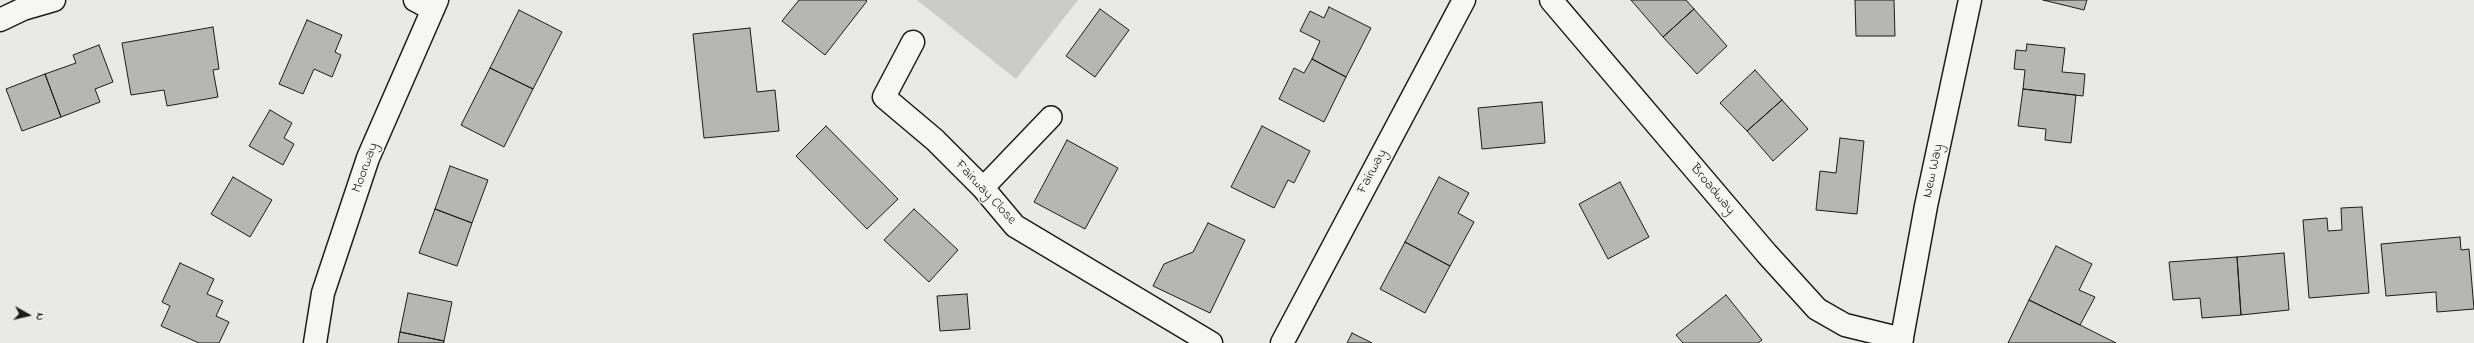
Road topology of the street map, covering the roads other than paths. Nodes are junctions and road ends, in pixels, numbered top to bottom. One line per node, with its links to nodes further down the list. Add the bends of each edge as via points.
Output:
1 (54, 0): 6 (street)
2 (1464, 0): 14 (street, Fairway)
3 (1550, 0): 11 (street, Broadway, via 1817,309 1845,325)
4 (1970, 0): 11 (street, New Way, via 1926,206)
5 (428, 3): 12 (street, Moorway, via 368,158 323,293)
6 (22, 5): 7 (street)
7 (0, 20)
8 (912, 42): 10 (street, Fairway Close, via 884,96 935,140)
9 (1051, 117): 10 (lane)
10 (983, 188): 13 (street, Fairway Close, via 1015,226)
11 (1902, 341)
12 (315, 343)
13 (1211, 343)
14 (1282, 343)

